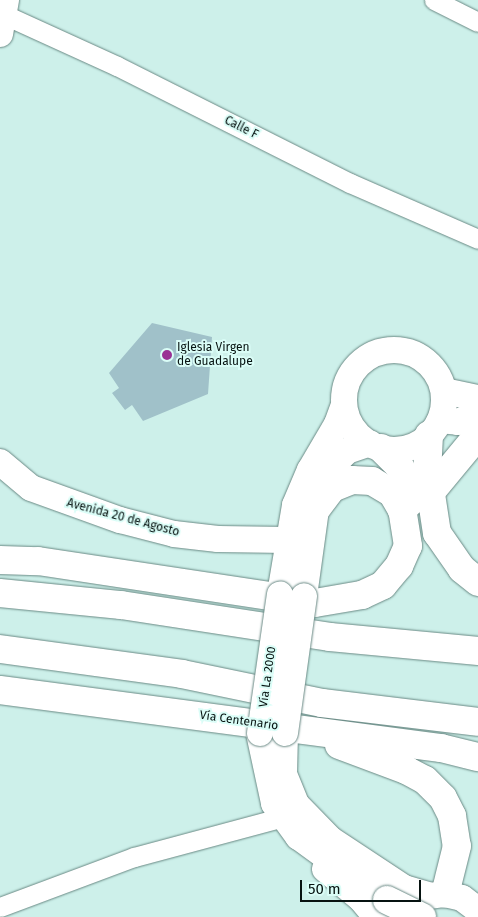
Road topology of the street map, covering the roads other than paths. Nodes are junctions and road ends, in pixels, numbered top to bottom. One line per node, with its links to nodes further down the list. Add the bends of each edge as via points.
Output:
1 (434, 0): 3 (street)
2 (4, 16): 4 (street, Calle F, via 117,66 350,183)
3 (478, 22)
4 (478, 239)
5 (444, 390): 6 (street); 7 (street, via 438,375 426,362 412,353 387,351 364,360 352,372 345,388); 9 (street)
6 (478, 398)
7 (344, 404): 11 (street, via 348,420 357,434); 16 (street, Vía La 2000, via 295,505)
8 (478, 413): 9 (street)
9 (435, 428): 11 (street, via 415,445 398,450); 13 (highway, via 427,468)
10 (478, 435): 13 (highway)
11 (376, 446): 14 (street, Vía La 2000, via 348,451 336,462); 15 (highway, via 400,466 410,488 411,501)
12 (0, 462): 16 (street, Avenida 20 de Agosto, via 31,488 120,520 174,534 218,539)
13 (430, 494): 18 (highway, via 438,533 462,569)
14 (316, 509): 15 (highway, via 332,488 352,480 372,481 392,493); 20 (street, Vía La 2000)
15 (402, 510): 17 (highway, via 408,546 400,566 383,585 362,595 315,603 38,561)
16 (287, 540): 20 (street, Vía La 2000)
17 (0, 560)
18 (478, 582)
19 (0, 593): 21 (highway, via 121,605)
20 (292, 595): 27 (street, Vía La 2000, bridge)
21 (330, 637): 23 (highway); 24 (highway)
22 (0, 649): 26 (highway, via 182,674 322,703)
23 (478, 651)
24 (478, 665)
25 (0, 690): 27 (highway, Vía Centenario)
26 (478, 722)
27 (281, 732): 28 (highway, Vía Centenario, via 441,748); 29 (street, Vía La 2000, via 257,767 265,801); 30 (street, Vía La 2000, via 284,774 296,804 330,838 404,888); 30 (highway, via 406,770 425,780 443,798 452,816 457,846); 33 (highway, via 275,803 299,836)
28 (478, 757)
29 (276, 819): 31 (street, via 134,857); 33 (street, Vía La 2000, via 304,852 361,899)
30 (432, 902): 32 (street, Vía La 2000, via 462,898); 33 (highway, bridge)
31 (0, 907)
32 (478, 910)
33 (386, 911)

